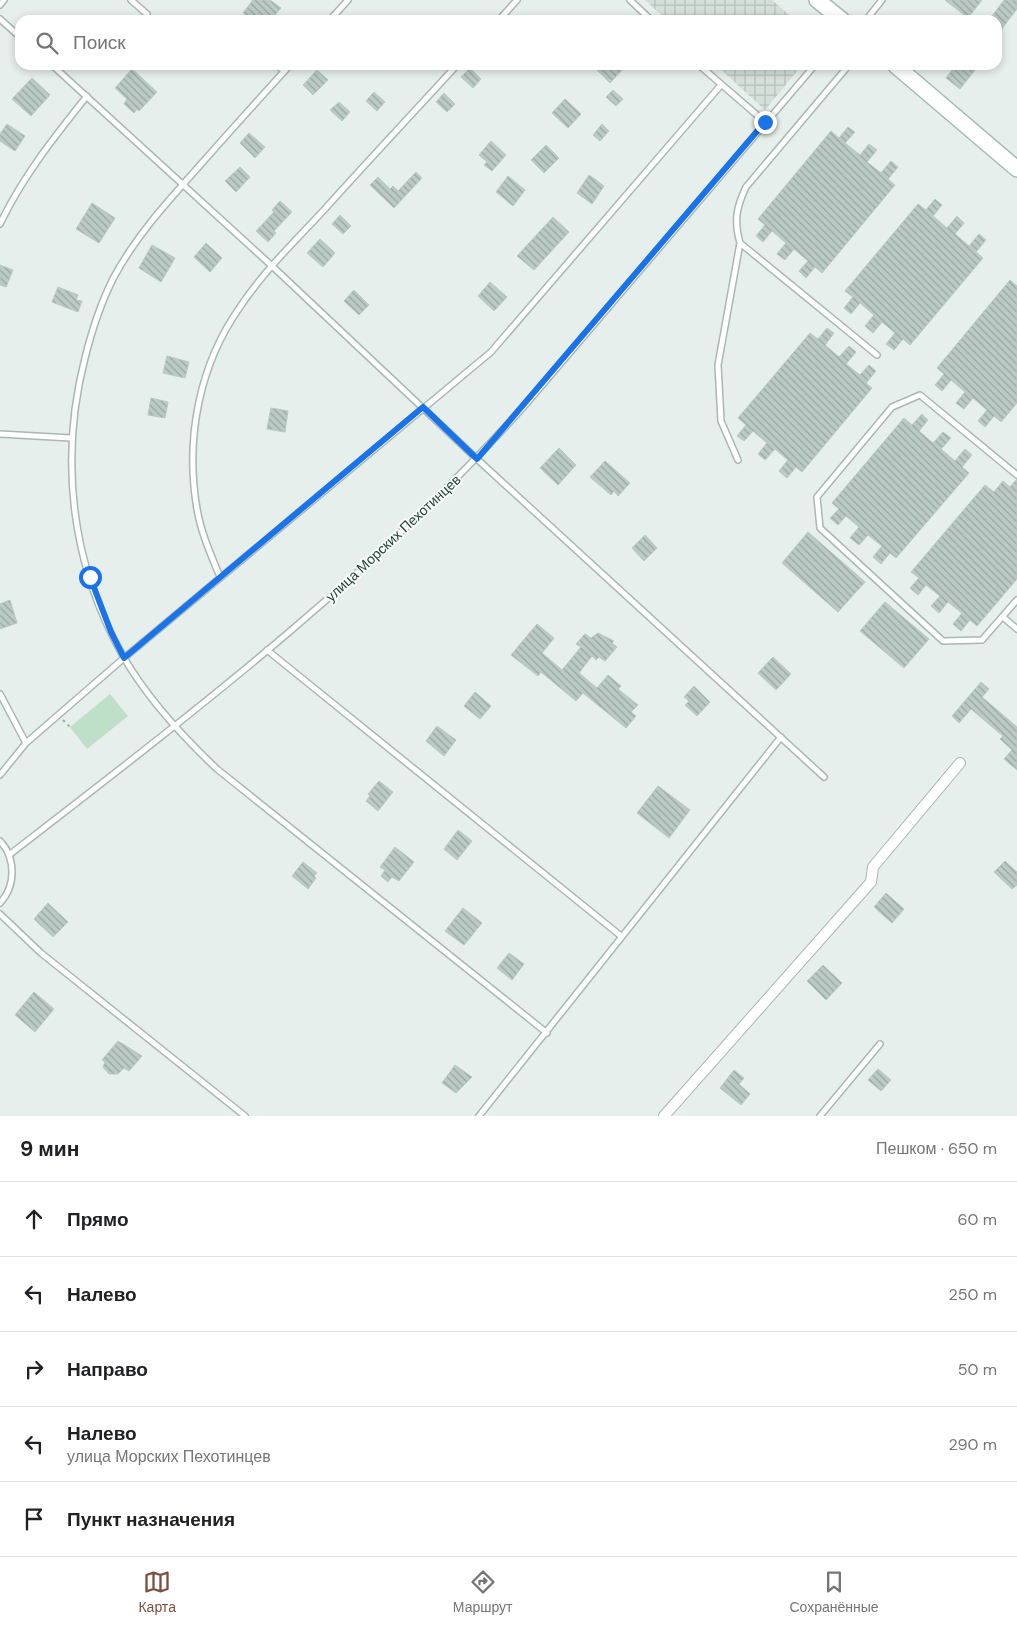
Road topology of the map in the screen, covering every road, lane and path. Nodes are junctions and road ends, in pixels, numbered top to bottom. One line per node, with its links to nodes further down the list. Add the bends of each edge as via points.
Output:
1 (4, 0): 8 (lane)
2 (132, 0): 9 (lane)
3 (348, 0): 10 (lane)
4 (517, 0): 11 (lane)
5 (630, 0): 12 (lane)
6 (817, 0): 13 (main road)
7 (882, 0): 14 (lane)
8 (0, 4)
9 (147, 14)
10 (334, 15)
11 (504, 15)
12 (646, 15)
13 (836, 15)
14 (870, 15)
15 (0, 19): 16 (lane)
16 (15, 32)
17 (58, 70): 25 (lane)
18 (452, 70): 31 (lane)
19 (705, 70): 24 (lane)
20 (811, 70): 26 (lane, улица Морских Пехотинцев)
21 (845, 70): 30 (lane, via 746,187 737,207 735,225)
22 (901, 70): 27 (main road)
23 (284, 71): 28 (lane)
24 (721, 85): 26 (lane); 33 (lane, via 490,352)
25 (87, 96): 28 (lane); 29 (lane, via 45,149 11,200)
26 (765, 122): 36 (lane, улица Морских Пехотинцев)
27 (1017, 170)
28 (183, 184): 31 (lane); 35 (lane, via 156,214 114,277 90,338)
29 (0, 224)
30 (740, 243): 32 (lane); 37 (lane, via 718,364 721,421)
31 (272, 266): 33 (lane); 39 (lane, via 239,307 223,336 207,372 198,404 193,439 197,510 206,544)
32 (876, 355)
33 (423, 407): 36 (lane); 39 (lane)
34 (0, 434): 35 (lane)
35 (71, 438): 44 (lane, via 72,495 82,549 100,604)
36 (477, 459): 43 (lane, улица Морских Пехотинцев, via 401,534); 47 (lane)
37 (738, 460)
38 (1017, 474): 41 (lane, via 920,395 892,407 817,498 820,528 944,641 982,640)
39 (220, 577): 44 (lane)
40 (1017, 600): 41 (lane)
41 (1003, 617): 42 (lane)
42 (1017, 629)
43 (267, 650): 46 (lane, улица Морских Пехотинцев); 56 (lane)
44 (124, 658): 46 (lane); 48 (lane)
45 (0, 694): 48 (lane)
46 (175, 726): 53 (lane, улица Морских Пехотинцев); 57 (lane, via 217,769)
47 (781, 737): 51 (lane); 56 (lane)
48 (26, 743): 50 (lane)
49 (960, 763): 61 (street, via 873,867 871,882)
50 (0, 775)
51 (824, 777)
52 (0, 840): 53 (lane)
53 (9, 855): 54 (lane, via 11,884)
54 (0, 903)
55 (0, 914): 59 (lane, via 41,953)
56 (622, 936): 57 (lane)
57 (547, 1033): 60 (lane)
58 (880, 1044): 62 (lane)
59 (245, 1116)
60 (479, 1116)
61 (664, 1116)
62 (820, 1116)

